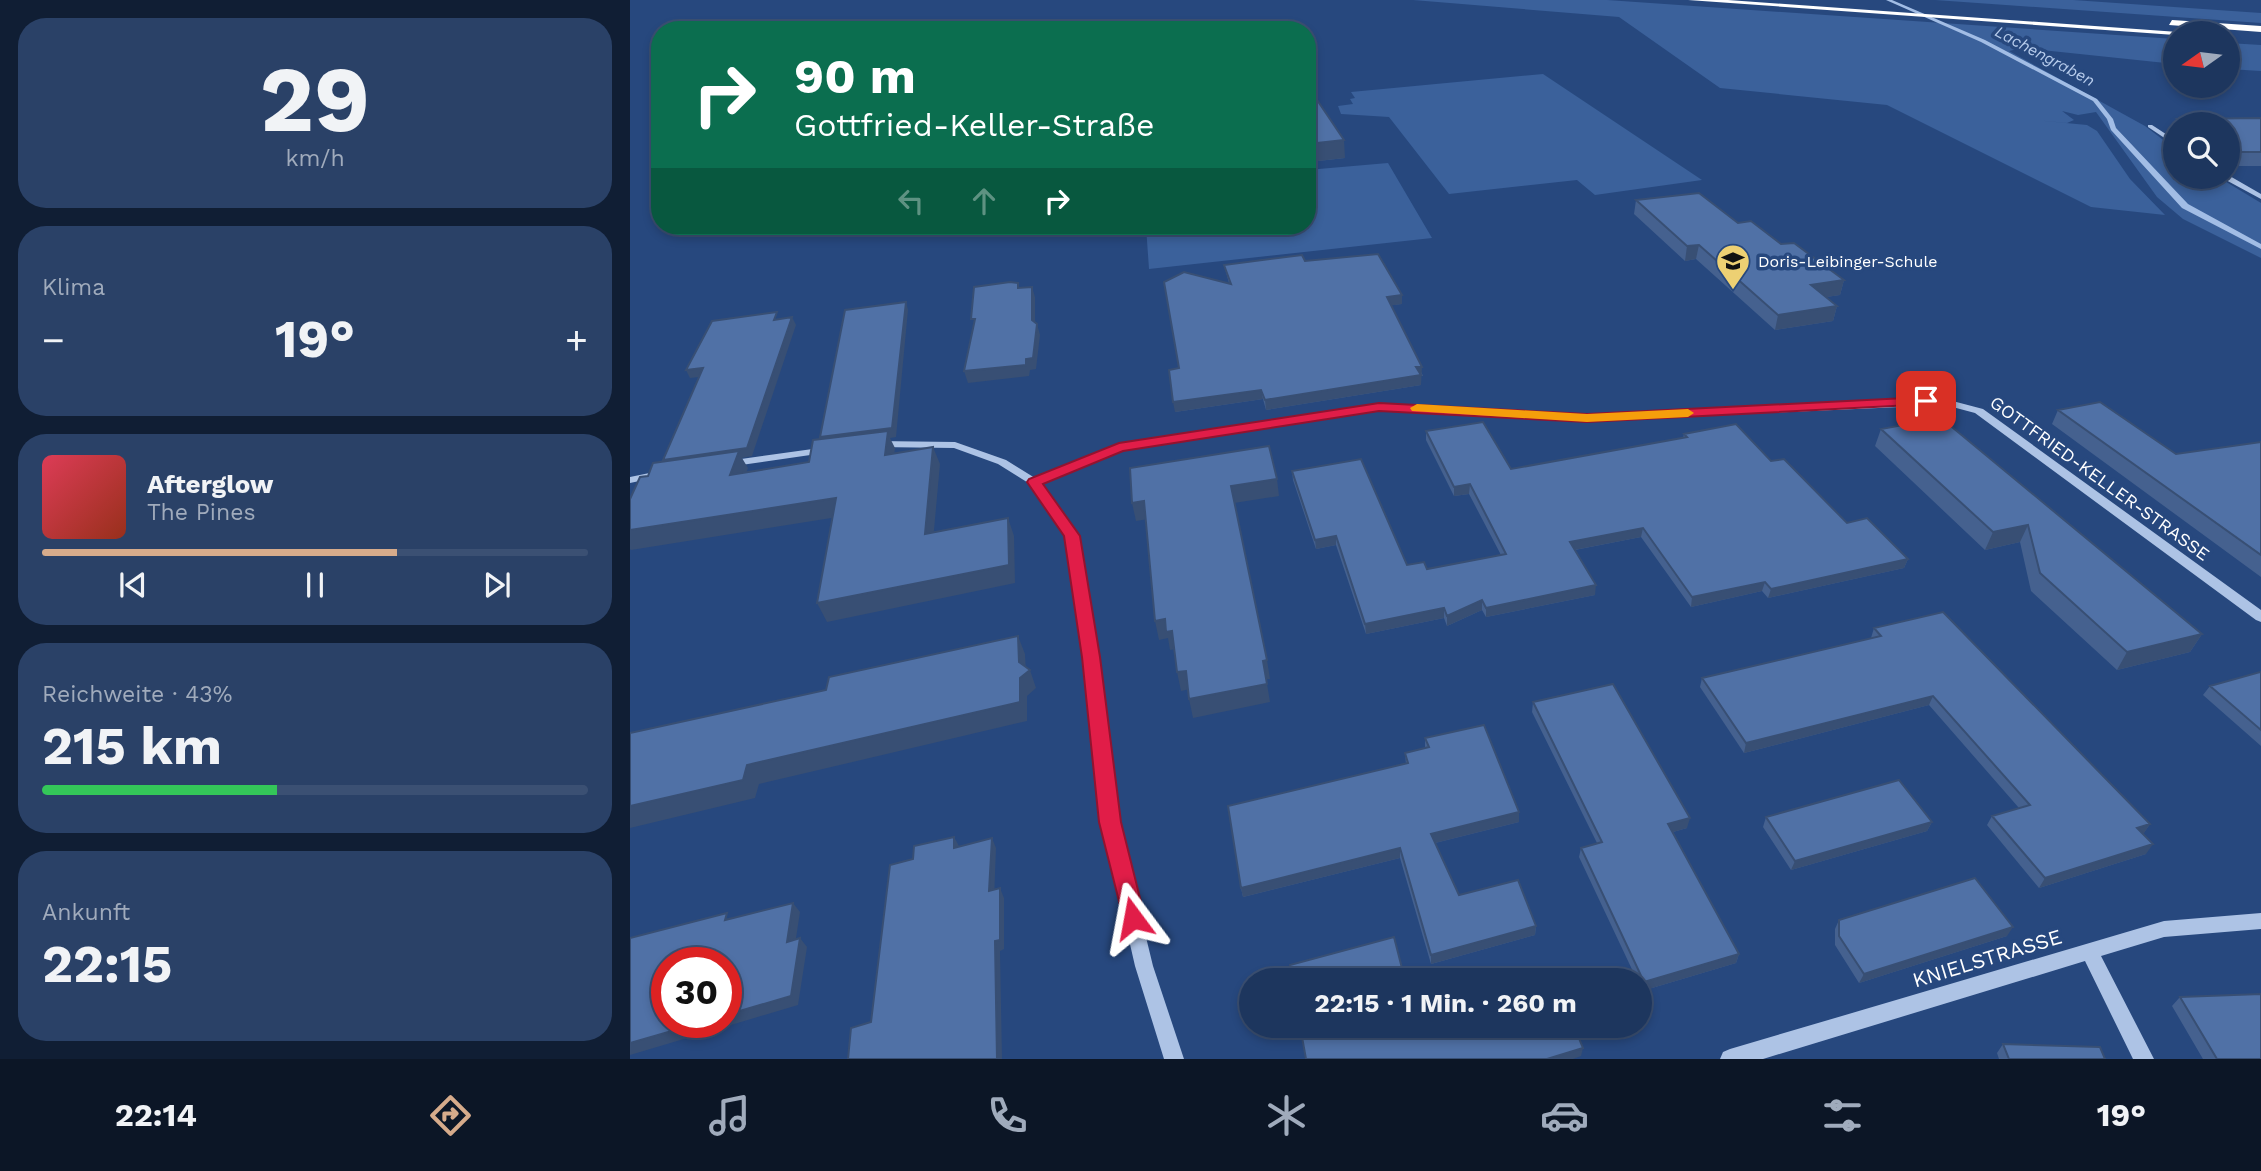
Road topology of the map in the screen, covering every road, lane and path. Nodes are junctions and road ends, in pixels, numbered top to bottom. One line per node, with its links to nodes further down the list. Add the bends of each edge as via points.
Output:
1 (1692, 0): 5 (highway)
2 (1819, 0): 3 (highway)
3 (1839, 1): 4 (highway)
4 (2261, 29)
5 (2163, 31)
6 (2240, 37): 7 (highway)
7 (2261, 38)
8 (2150, 126): 9 (street)
9 (2163, 135)
10 (2240, 185): 11 (street)
11 (2261, 197)
12 (862, 446): 17 (street, via 887,442 955,445 1002,462)
13 (837, 449): 14 (street)
14 (711, 466)
15 (674, 472): 16 (street)
16 (630, 480)
17 (1034, 482): 18 (street, GOTTFRIED-KELLER-STRASSE, via 1119,447 1379,407 1587,418 1945,402 1979,411); 21 (street, via 1072,536 1110,822 1144,966)
18 (2261, 617)
19 (2261, 921): 20 (street, KNIELSTRASSE, via 2164,929)
20 (2089, 951): 22 (street, KNIELSTRASSE); 23 (street)
21 (1174, 1059)
22 (1730, 1059)
23 (2144, 1059)

